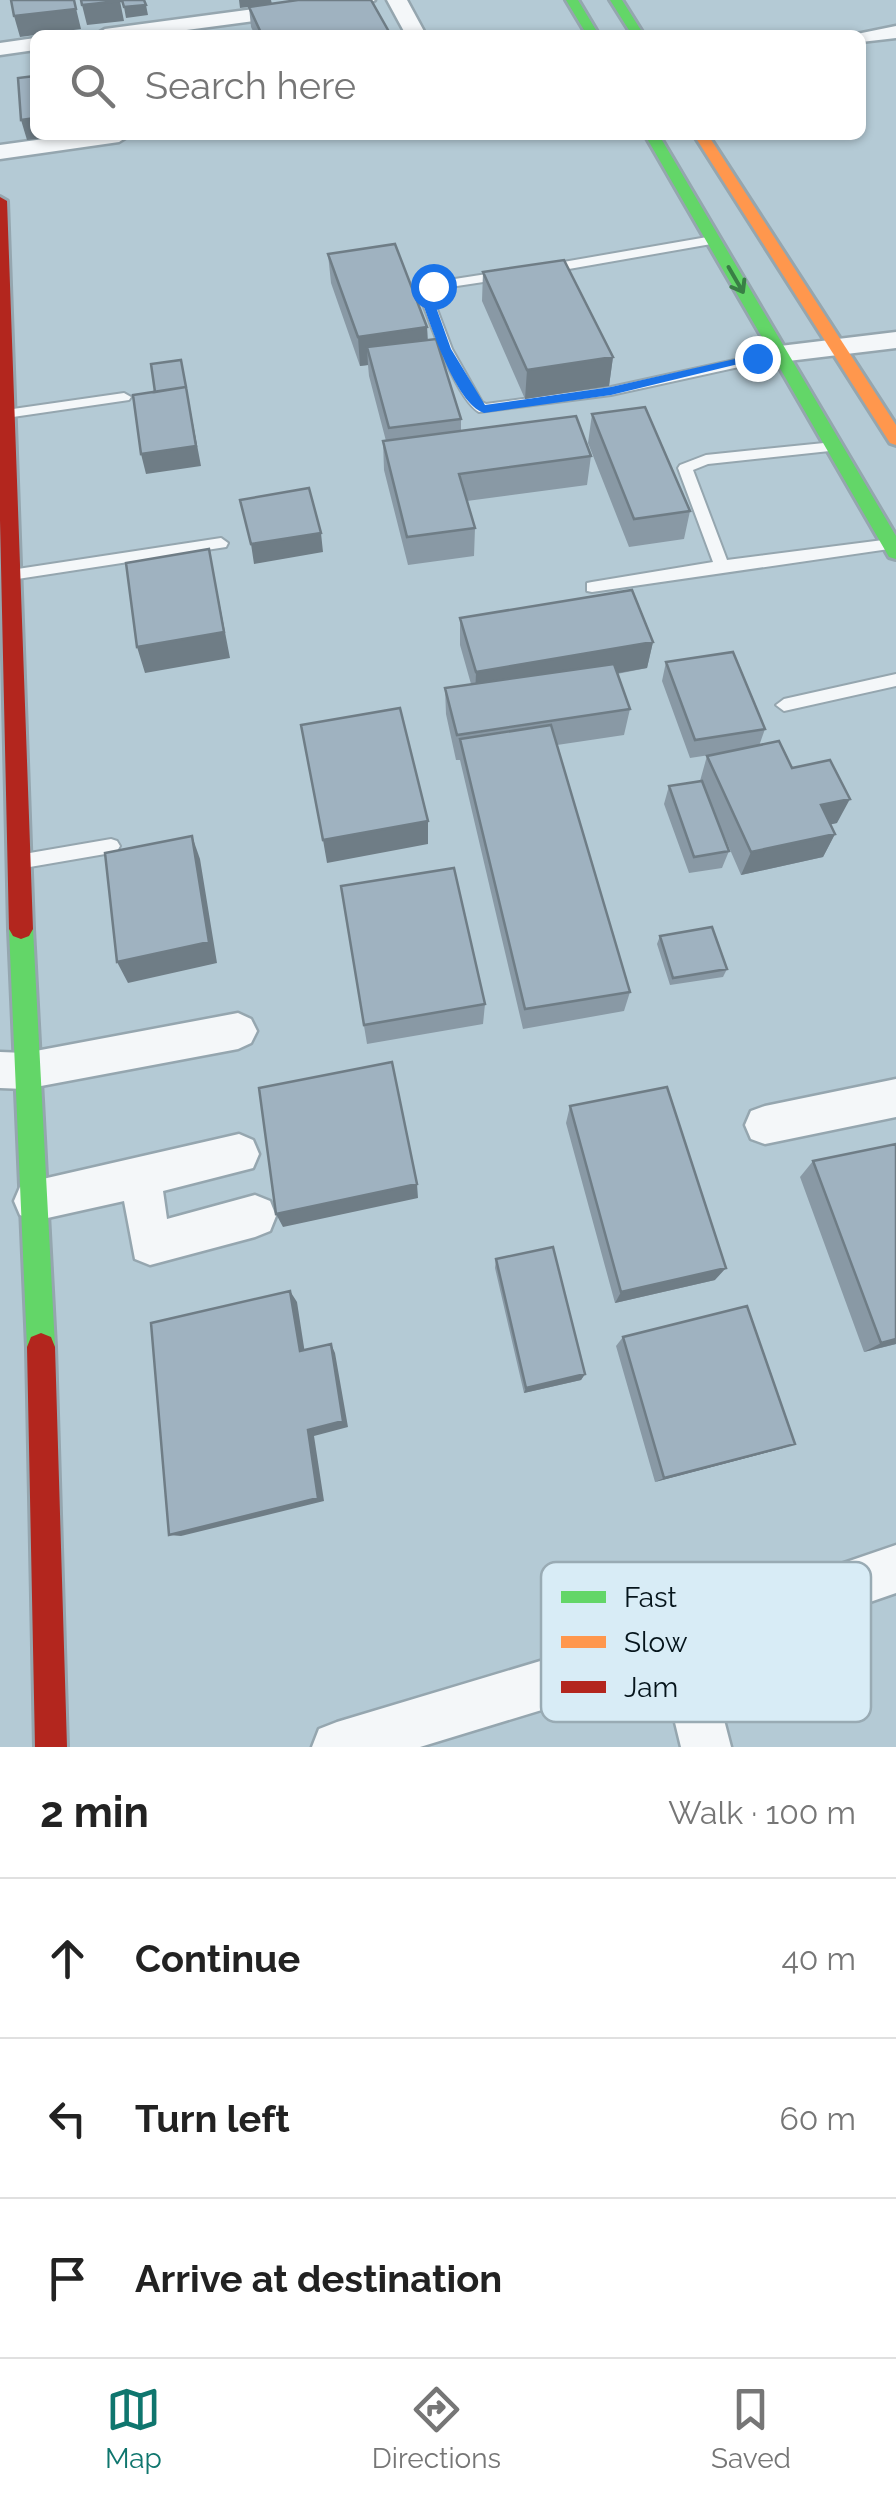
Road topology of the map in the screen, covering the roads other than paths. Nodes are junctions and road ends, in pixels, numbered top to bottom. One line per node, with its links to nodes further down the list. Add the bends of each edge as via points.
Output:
1 (190, 0): 6 (street)
2 (365, 0): 6 (street)
3 (397, 0): 8 (street)
4 (572, 0): 9 (main road)
5 (616, 0): 10 (main road)
6 (197, 22): 7 (street)
7 (140, 30)
8 (413, 30)
9 (590, 30)
10 (635, 30)
11 (896, 32): 12 (street)
12 (866, 35)
13 (30, 45): 14 (street)
14 (0, 49)
15 (84, 140): 18 (street)
16 (655, 140): 20 (main road)
17 (703, 140): 22 (main road)
18 (0, 152)
19 (0, 201): 25 (main road)
20 (713, 240): 23 (main road, one-way to 23); 23 (lane, via 450,282 433,286 426,296 446,349 484,409 611,391)
21 (896, 340): 22 (street)
22 (833, 347): 23 (street); 26 (main road)
23 (780, 354): 27 (main road)
24 (124, 396): 25 (lane)
25 (6, 414): 31 (main road)
26 (896, 440)
27 (834, 446): 29 (main road); 30 (lane, via 685,468)
28 (221, 543): 31 (lane)
29 (894, 548): 30 (lane)
30 (722, 566): 32 (lane)
31 (10, 575): 36 (main road)
32 (592, 586)
33 (896, 680): 34 (lane)
34 (784, 705)
35 (111, 846): 36 (lane)
36 (18, 862): 38 (main road)
37 (238, 1031): 38 (street)
38 (13, 1070): 43 (main road)
39 (896, 1098): 40 (street)
40 (766, 1125)
41 (240, 1154): 42 (street)
42 (141, 1176): 43 (street); 44 (street, via 150,1244)
43 (34, 1201): 49 (main road)
44 (255, 1216)
45 (896, 1569): 46 (street)
46 (871, 1578)
47 (541, 1686): 50 (street)
48 (700, 1722): 51 (street)
49 (51, 1747)
50 (337, 1747)
51 (706, 1747)

